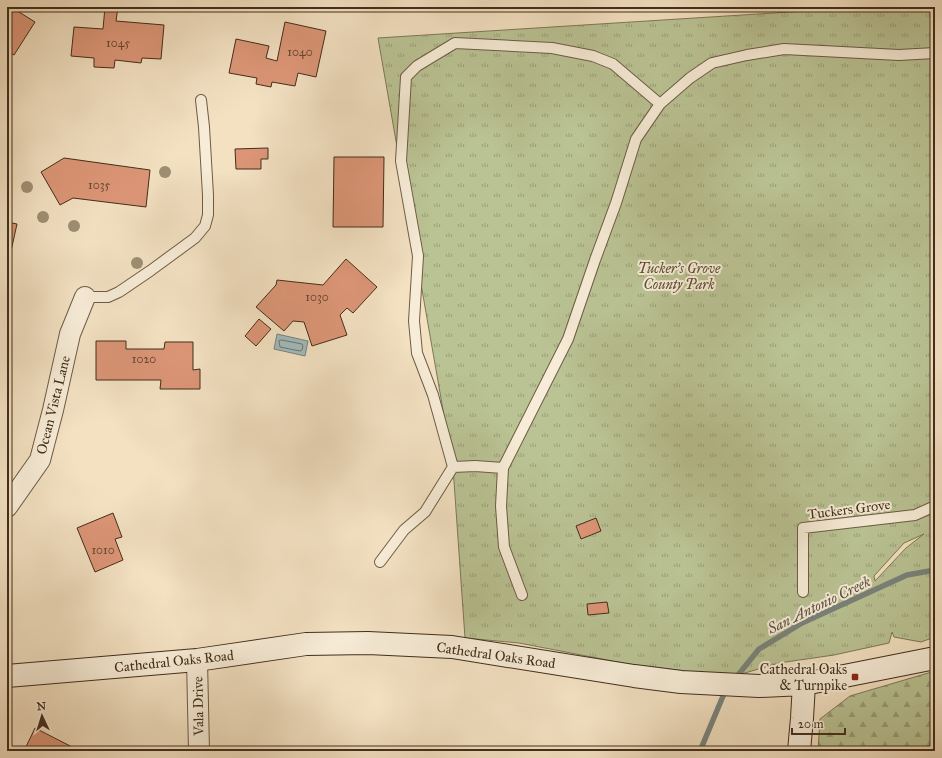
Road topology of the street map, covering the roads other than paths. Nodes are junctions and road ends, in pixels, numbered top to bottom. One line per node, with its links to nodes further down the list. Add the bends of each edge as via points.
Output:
1 (935, 53): 3 (lane, via 899,55 784,49 747,55 712,63)
2 (201, 100): 4 (lane, via 208,196 205,226 195,238 119,292 108,296)
3 (660, 104): 5 (lane, via 613,64 593,56 552,48 456,43 417,66 406,77 402,161 418,256 414,321 417,353); 6 (lane, via 636,139 568,339)
4 (85, 297): 8 (street, Ocean Vista Lane, via 70,334 40,460)
5 (453, 467): 6 (lane); 9 (lane, via 425,512 404,530)
6 (503, 468): 11 (lane, via 501,506 504,547)
7 (935, 506): 10 (lane, Tuckers Grove, via 915,515 803,528)
8 (7, 507)
9 (380, 562)
10 (803, 592)
11 (522, 595)
12 (935, 658): 15 (main road, Cathedral Oaks Road)
13 (197, 660): 14 (main road, Cathedral Oaks Road); 15 (main road, Cathedral Oaks Road, via 306,644 368,643 452,647 681,682 759,686); 16 (street, Vala Drive)
14 (7, 676)
15 (804, 684): 17 (main road)
16 (199, 751)
17 (799, 751)

